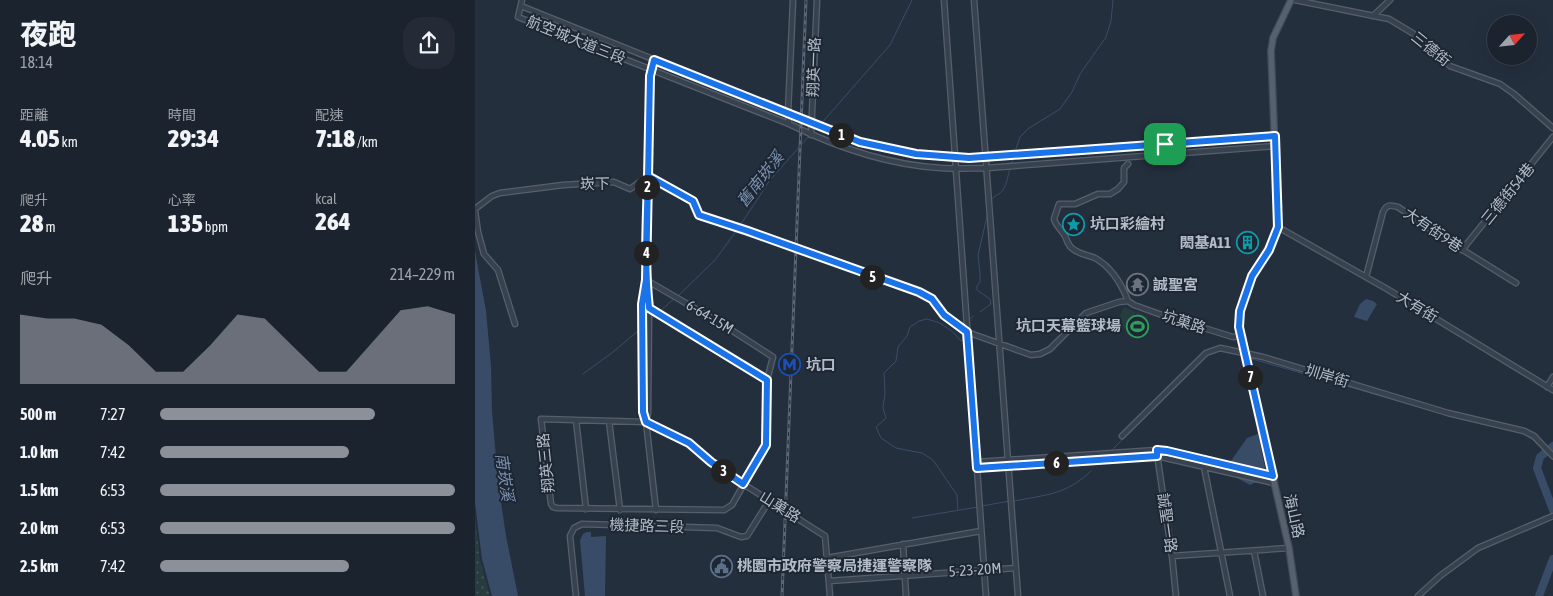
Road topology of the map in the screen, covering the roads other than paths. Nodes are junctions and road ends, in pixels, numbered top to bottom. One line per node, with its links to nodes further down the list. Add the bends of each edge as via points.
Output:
1 (522, 0): 9 (street)
2 (793, 0): 13 (street, 翔英一路)
3 (817, 0): 14 (street, 翔英一路)
4 (944, 0): 22 (street)
5 (974, 0): 21 (street)
6 (1291, 0): 18 (main road, via 1273,38 1271,51)
7 (1295, 0): 10 (street, 三德街)
8 (1390, 0): 10 (street)
9 (521, 6): 11 (street, 航空城大道三段); 12 (street, 航空城大道三段, via 518,17)
10 (1373, 16): 16 (street, 三德街, via 1397,22 1450,66 1500,84)
11 (654, 60): 12 (street); 13 (street, 航空城大道三段)
12 (651, 70): 15 (street, 航空城大道三段); 26 (street)
13 (788, 113): 14 (street, 航空城大道三段); 15 (street, 翔英一路)
14 (811, 123): 17 (street, 翔英一路); 22 (street, 航空城大道三段, via 860,142 916,154)
15 (789, 124): 17 (street, 航空城大道三段)
16 (1553, 128)
17 (811, 135): 24 (street, 航空城大道三段, via 887,160)
18 (1275, 136): 20 (main road); 21 (street, 航空城大道三段)
19 (1553, 137): 30 (street, 三德街54巷)
20 (1275, 146): 25 (street, 航空城大道三段); 28 (main road)
21 (986, 157): 22 (street, 航空城大道三段); 25 (street)
22 (955, 158): 24 (street)
23 (1128, 164): 34 (street, via 1118,189 1075,204 1059,204 1054,219 1074,250 1096,259 1115,276)
24 (955, 168): 25 (street, 航空城大道三段); 38 (street)
25 (987, 168): 40 (street)
26 (648, 176): 27 (street, 崁下, via 629,189 613,182 563,184 500,193); 32 (street); 38 (street, via 693,201 699,215 919,292 932,299 944,315)
27 (475, 210): 29 (street, 崁下)
28 (1278, 227): 31 (street, 大有街); 39 (main road, 海山路, via 1243,300)
29 (476, 233): 37 (street, 崁下, via 484,254 498,270)
30 (1462, 250): 31 (street, 大有街9巷, via 1398,207 1390,205 1383,212); 33 (street, 大有街9巷)
31 (1366, 277): 44 (street, 大有街)
32 (646, 280): 35 (street); 36 (street); 43 (street, 6-64-15M, via 773,357)
33 (1516, 283)
34 (1128, 302): 39 (street, 坑菓路, via 1233,337); 40 (street, via 1086,313 1054,345 1040,354 1031,355)
35 (642, 304): 36 (street); 49 (street, via 643,412)
36 (649, 308): 43 (street); 49 (street)
37 (515, 324)
38 (967, 332): 40 (street); 54 (street)
39 (1240, 336): 41 (main road, 海山路)
40 (999, 345): 53 (street)
41 (1245, 354): 50 (street, 圳岸街, via 1220,348 1206,353); 52 (street, 圳岸街, via 1448,413 1524,431 1534,436); 58 (main road, 海山路)
42 (1553, 376): 44 (street)
43 (767, 380): 60 (street, via 766,445)
44 (1547, 387): 45 (street, 大有街)
45 (1553, 390)
46 (541, 419): 47 (street, 山菓路); 62 (street, 翔英三路, via 553,507)
47 (576, 420): 48 (street, 山菓路); 62 (street)
48 (609, 421): 49 (street, 山菓路); 63 (street)
49 (646, 422): 60 (street, 山菓路, via 689,443); 64 (street)
50 (1122, 436)
51 (1157, 453): 53 (street); 55 (street); 56 (street); 58 (street, via 1167,451); 71 (street, 誠聖一路)
52 (1553, 456)
53 (1007, 460): 54 (street); 55 (street)
54 (977, 462): 57 (street)
55 (1008, 466): 57 (street); 73 (street)
56 (1204, 467): 59 (street); 70 (street)
57 (977, 468): 66 (street)
58 (1273, 476): 59 (main road, 海山路)
59 (1274, 483): 68 (main road, 海山路)
60 (743, 484): 61 (street, 山菓路); 64 (street, via 732,506 725,510)
61 (769, 501): 72 (street, 山菓路, via 825,536); 77 (street, 機捷路三段, via 747,536 741,537 717,528 582,524 574,528 571,536)
62 (586, 509): 63 (street)
63 (620, 510): 64 (street)
64 (657, 510)
65 (1552, 516): 86 (street, via 1478,548)
66 (981, 531): 67 (street); 74 (street)
67 (903, 544): 72 (street); 75 (street)
68 (1289, 548): 69 (street); 85 (main road, 海山路)
69 (1254, 551): 70 (street); 84 (street)
70 (1221, 553): 71 (street); 83 (street)
71 (1172, 556): 82 (street, 誠聖一路)
72 (827, 558): 76 (street)
73 (1016, 568): 74 (street, 5-23-20M); 81 (street)
74 (984, 570): 75 (street, 5-23-20M); 80 (street)
75 (905, 575): 76 (street, 5-23-20M); 79 (street)
76 (829, 581): 78 (street)
77 (576, 596)
78 (830, 596)
79 (906, 596)
80 (986, 596)
81 (1018, 596)
82 (1176, 596)
83 (1230, 596)
84 (1263, 596)
85 (1297, 596)
86 (1418, 596)

